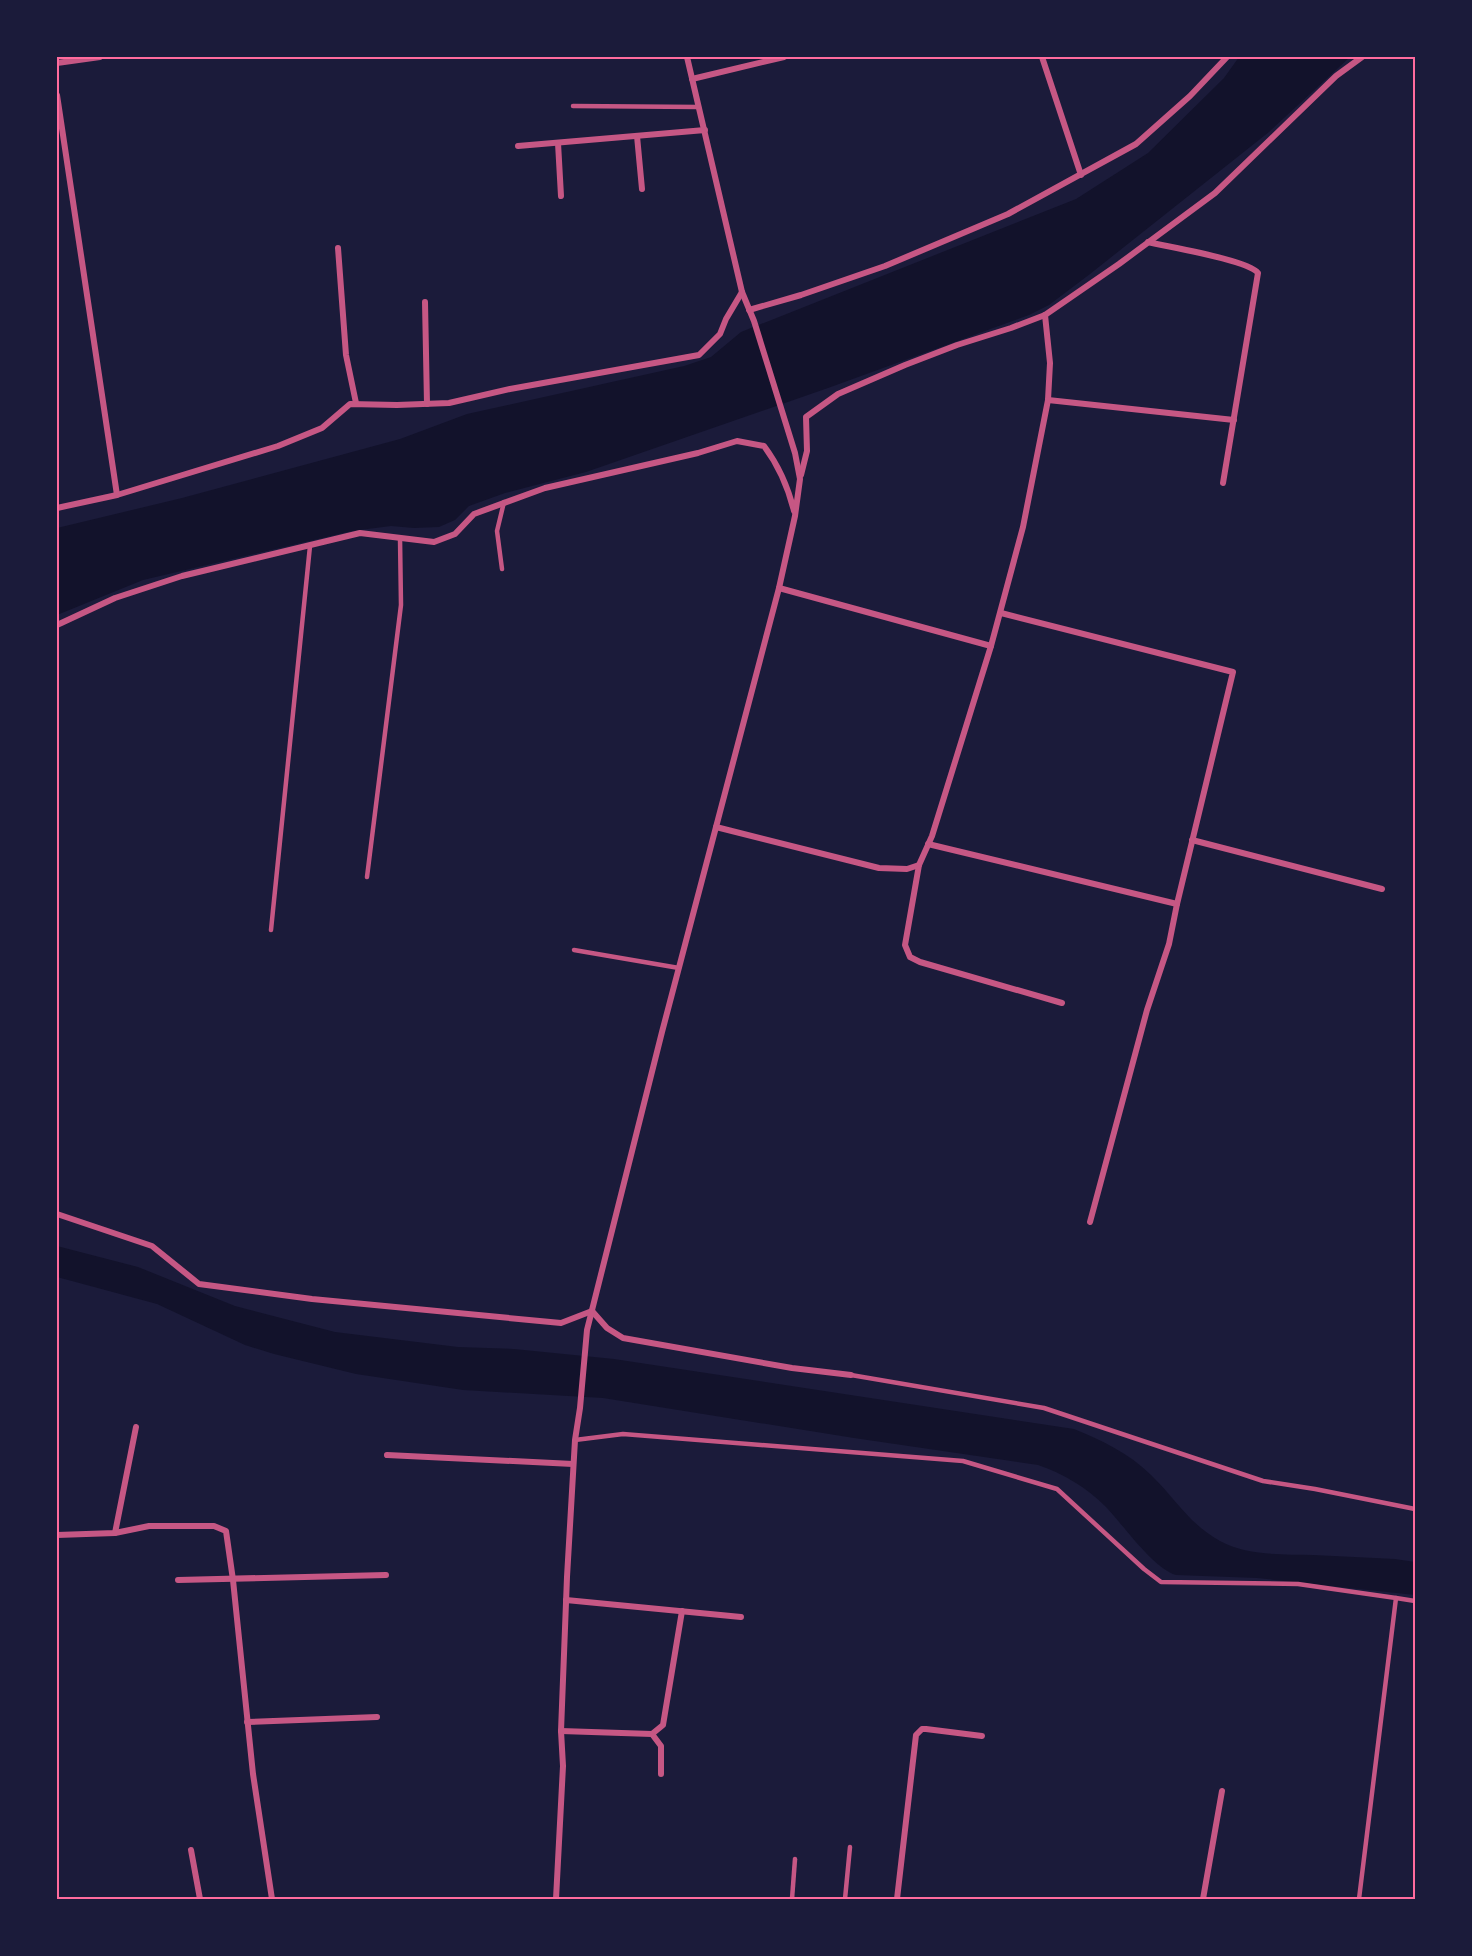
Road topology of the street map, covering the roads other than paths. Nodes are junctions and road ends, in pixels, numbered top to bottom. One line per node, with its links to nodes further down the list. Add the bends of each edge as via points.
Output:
1 (100, 57): 7 (street)
2 (687, 57): 8 (street)
3 (784, 57): 8 (street)
4 (1042, 57): 16 (street)
5 (1227, 57): 16 (street, via 1136,144)
6 (1362, 57): 19 (street, via 1336,76 1215,193)
7 (57, 63)
8 (692, 79): 11 (street)
9 (57, 95): 31 (street)
10 (573, 106): 11 (lane)
11 (699, 107): 12 (street)
12 (705, 130): 13 (street); 21 (street)
13 (637, 136): 14 (street); 17 (street)
14 (558, 143): 15 (street); 18 (street)
15 (518, 146)
16 (1081, 175): 23 (street, via 1008,214 885,266)
17 (642, 189)
18 (561, 196)
19 (1148, 242): 24 (street); 28 (street, via 1238,263 1258,273)
20 (338, 248): 26 (street, via 346,356)
21 (742, 292): 23 (street); 27 (street, via 720,334 699,355)
22 (425, 302): 27 (street)
23 (749, 309): 29 (street)
24 (1045, 315): 25 (street, via 1050,363); 29 (street, via 957,345 838,394 806,417 807,451)
25 (1048, 400): 28 (street); 39 (street)
26 (356, 403): 27 (street); 31 (street, via 322,428 278,446)
27 (428, 404)
28 (1234, 420): 30 (street)
29 (800, 479): 34 (street)
30 (1223, 483)
31 (117, 495): 33 (street)
32 (504, 502): 34 (street, via 545,488 737,441 764,446 790,493); 35 (street, via 474,514 454,534 434,542); 37 (lane, via 497,531)
33 (57, 508)
34 (795, 516): 38 (street)
35 (400, 538): 36 (street, via 360,533); 46 (lane, via 401,605)
36 (310, 546): 40 (street, via 182,576 115,598); 49 (lane)
37 (502, 569)
38 (778, 588): 41 (street); 42 (street)
39 (1001, 613): 41 (street); 43 (street, via 1233,672)
40 (57, 625)
41 (991, 646): 44 (street)
42 (716, 827): 45 (street, via 879,868 907,869); 51 (street)
43 (1192, 840): 47 (street); 48 (street)
44 (928, 844): 45 (street); 48 (street)
45 (919, 865): 52 (street, via 905,945 910,957)
46 (367, 877)
47 (1382, 889)
48 (1177, 904): 54 (street)
49 (271, 930)
50 (574, 950): 51 (lane)
51 (679, 968): 55 (street)
52 (1062, 1003)
53 (57, 1214): 55 (street, via 152,1246 199,1284 561,1323)
54 (1090, 1222)
55 (592, 1311): 56 (street, via 623,1338); 58 (street)
56 (851, 1375): 61 (lane, via 1044,1408 1263,1482)
57 (136, 1427): 62 (street)
58 (575, 1440): 60 (street); 67 (lane, via 623,1434 963,1461 1057,1489 1161,1582 1298,1584)
59 (387, 1455): 60 (street)
60 (573, 1464): 68 (street)
61 (1415, 1509)
62 (115, 1533): 63 (street); 65 (street, via 149,1526 214,1526 225,1531)
63 (57, 1535)
64 (386, 1575): 65 (street)
65 (233, 1580): 66 (street); 73 (street)
66 (178, 1581)
67 (1396, 1598): 69 (lane); 89 (lane)
68 (566, 1600): 70 (street); 74 (street)
69 (1415, 1601)
70 (682, 1611): 71 (street); 75 (street, via 663,1725)
71 (741, 1617)
72 (377, 1717): 73 (street)
73 (247, 1722): 83 (street)
74 (561, 1731): 75 (street); 84 (street, via 563,1766)
75 (652, 1734): 77 (street, via 660,1746)
76 (982, 1736): 87 (street, via 926,1729 916,1735)
77 (661, 1774)
78 (1222, 1791): 88 (street)
79 (850, 1847): 86 (lane)
80 (190, 1850): 82 (street)
81 (795, 1859): 85 (lane)
82 (200, 1899)
83 (272, 1899)
84 (556, 1899)
85 (792, 1899)
86 (845, 1899)
87 (897, 1899)
88 (1203, 1899)
89 (1359, 1899)

